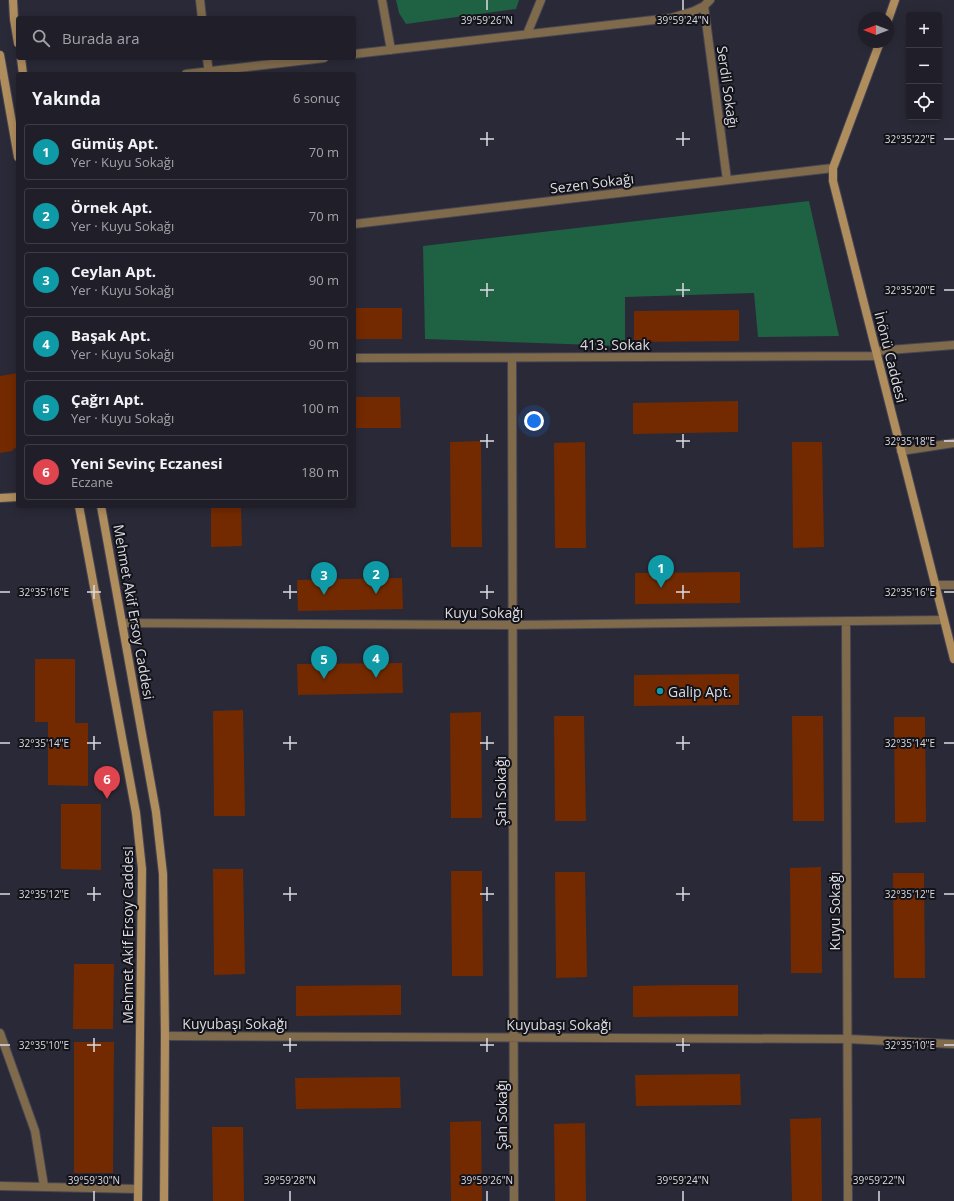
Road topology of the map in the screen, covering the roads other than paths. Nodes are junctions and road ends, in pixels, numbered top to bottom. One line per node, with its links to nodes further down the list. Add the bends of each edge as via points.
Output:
1 (13, 0): 10 (main road)
2 (200, 0): 9 (street)
3 (382, 0): 13 (street)
4 (541, 0): 11 (street)
5 (710, 0): 7 (street)
6 (895, 0): 8 (main road)
7 (704, 6): 11 (street, via 671,18); 24 (street, Serdil Sokağı)
8 (891, 12)
9 (202, 16)
10 (16, 31)
11 (527, 34): 13 (street)
12 (878, 48): 23 (main road, İnönü Caddesi)
13 (391, 50): 14 (street)
14 (356, 54)
15 (0, 55): 22 (main road)
16 (21, 60): 19 (main road)
17 (207, 60): 20 (street)
18 (309, 60): 21 (street)
19 (24, 72)
20 (209, 72)
21 (217, 72)
22 (16, 146)
23 (833, 168): 24 (street, Sezen Sokağı); 27 (main road, İnönü Caddesi, via 833,182)
24 (727, 180): 25 (street, Sezen Sokağı)
25 (356, 224)
26 (954, 345): 27 (street, 413. Sokak)
27 (876, 353): 29 (street, 413. Sokak); 31 (main road, İnönü Caddesi)
28 (356, 358): 29 (street, 413. Sokak)
29 (512, 358): 41 (street, Şah Sokağı)
30 (954, 443): 31 (street)
31 (901, 451): 36 (main road, İnönü Caddesi)
32 (16, 497): 33 (main road)
33 (0, 498)
34 (79, 508): 50 (main road, Mehmet Akif Ersoy Caddesi, via 136,813 142,869)
35 (101, 508): 40 (main road, Mehmet Akif Ersoy Caddesi)
36 (935, 585): 37 (street); 38 (main road, İnönü Caddesi)
37 (954, 585)
38 (944, 620): 39 (street, Kuyu Sokağı); 42 (main road, İnönü Caddesi)
39 (846, 621): 41 (street, Kuyu Sokağı); 46 (street, Kuyu Sokağı)
40 (122, 623): 41 (street, Kuyu Sokağı); 44 (main road, Mehmet Akif Ersoy Caddesi, via 161,848)
41 (513, 626): 45 (street, Şah Sokağı)
42 (954, 659)
43 (0, 1033): 49 (street, via 35,1131)
44 (164, 1036): 45 (street, Kuyubaşı Sokağı); 52 (main road, Mehmet Akif Ersoy Caddesi)
45 (514, 1037): 46 (street, Kuyubaşı Sokağı); 53 (street, Şah Sokağı)
46 (848, 1039): 47 (street, Kuyubaşı Sokağı); 54 (street, Kuyu Sokağı)
47 (954, 1044)
48 (0, 1186): 49 (street)
49 (44, 1186): 50 (street)
50 (138, 1188): 51 (main road, Mehmet Akif Ersoy Caddesi)
51 (138, 1201)
52 (164, 1201)
53 (514, 1201)
54 (848, 1201)

